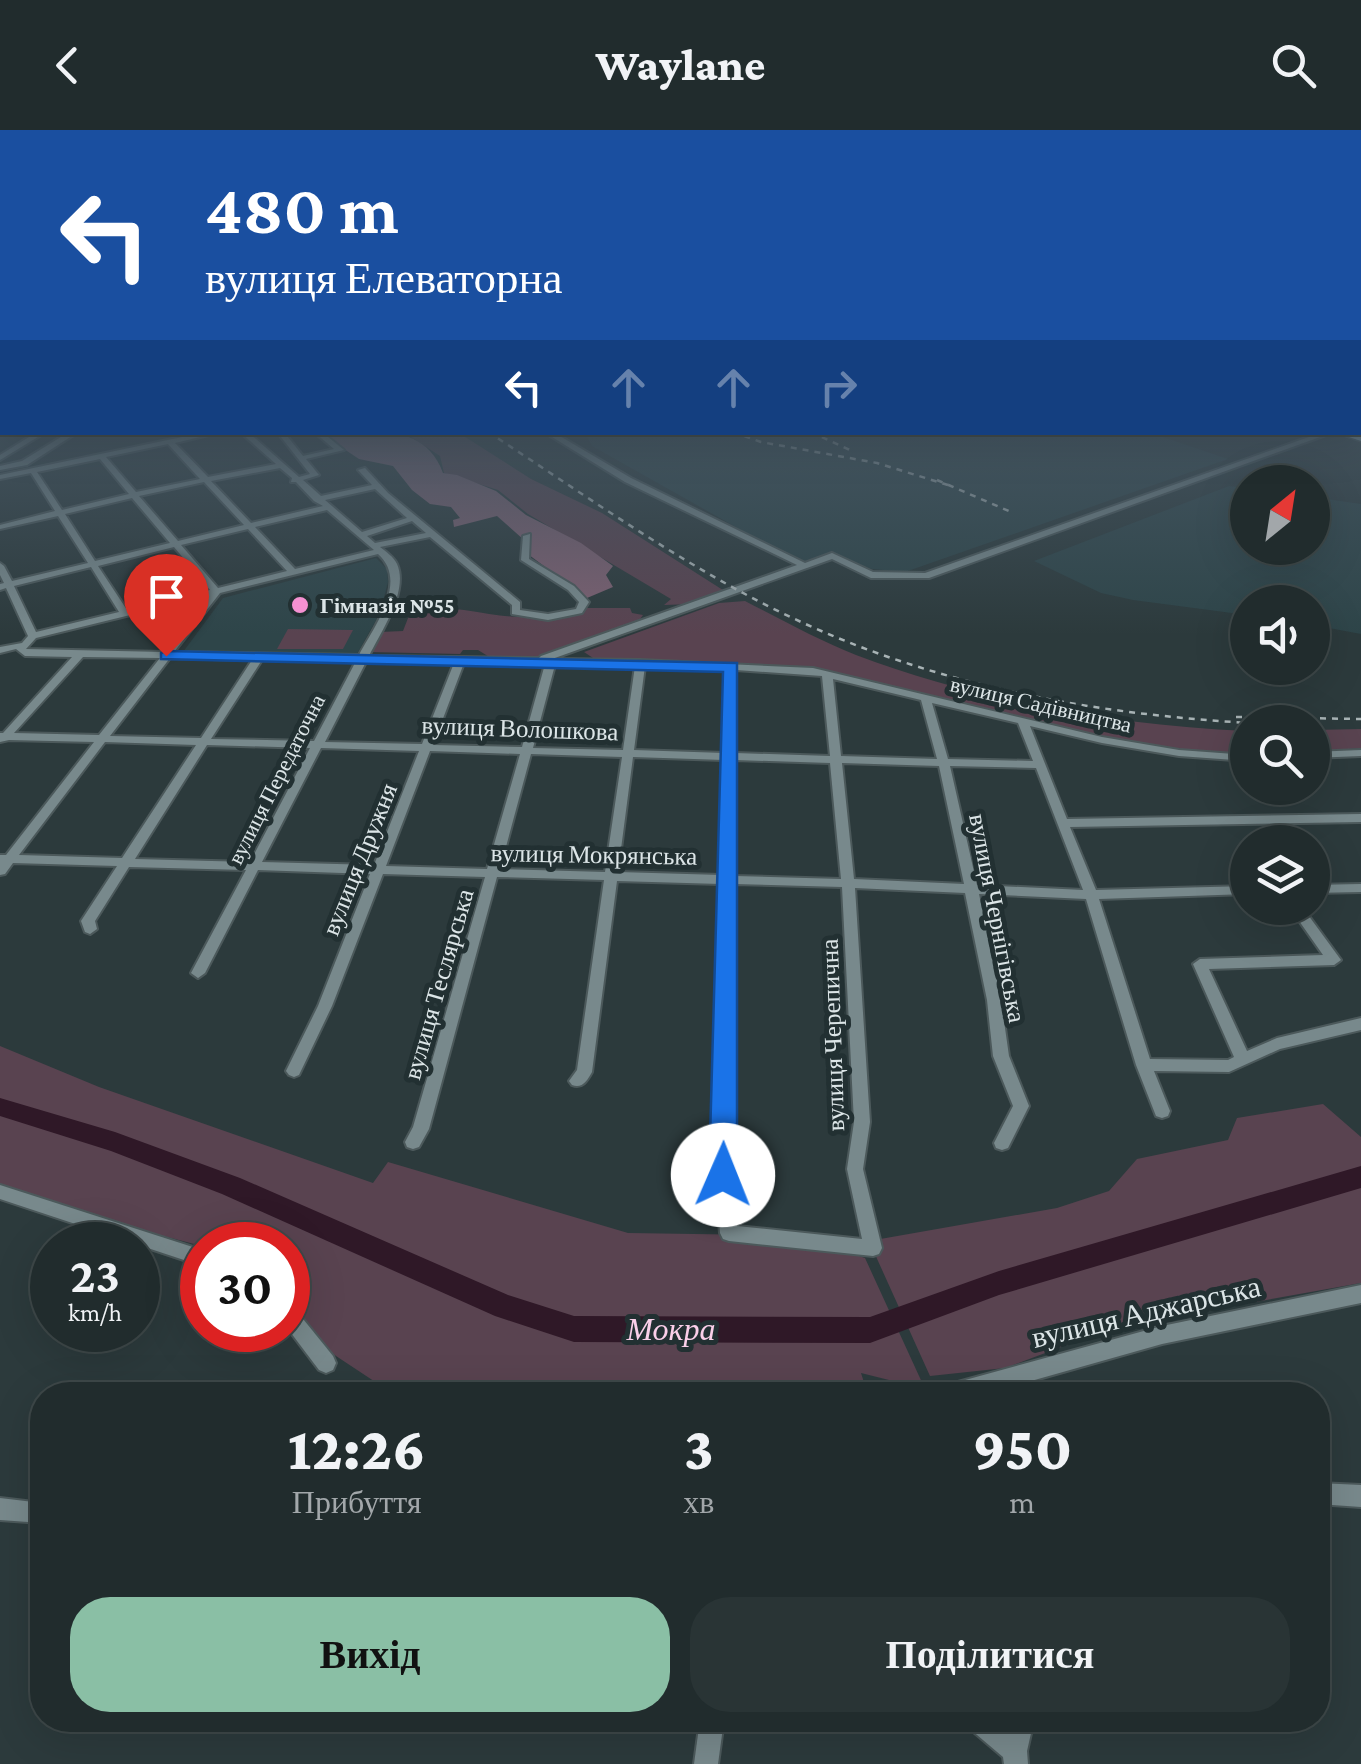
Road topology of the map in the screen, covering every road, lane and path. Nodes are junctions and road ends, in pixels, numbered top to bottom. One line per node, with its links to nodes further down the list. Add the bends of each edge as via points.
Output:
1 (40, 482): 13 (street)
2 (122, 482): 10 (street)
3 (206, 482): 10 (street)
4 (207, 482): 15 (street)
5 (297, 482): 11 (street)
6 (374, 482): 9 (street)
7 (633, 482): 24 (street)
8 (1190, 482): 24 (street, via 926,576 870,575 832,556)
9 (378, 486): 11 (street); 14 (street)
10 (134, 496): 13 (street); 20 (street)
11 (317, 499): 12 (street)
12 (328, 508): 15 (street); 18 (street)
13 (59, 514): 16 (street); 22 (street)
14 (414, 518): 17 (street); 18 (street)
15 (250, 526): 20 (street); 25 (street)
16 (0, 527)
17 (431, 534): 19 (street, via 516,604 515,612 548,617 579,611 584,602 571,588 525,560); 21 (street)
18 (361, 535): 21 (street)
19 (527, 536)
20 (175, 545): 22 (street); 27 (street)
21 (378, 549): 25 (street); 36 (street, вулиця Передаточна, via 396,568 396,581)
22 (92, 565): 26 (street); 28 (street)
23 (0, 566): 26 (street)
24 (805, 566): 31 (street)
25 (294, 573): 27 (street)
26 (5, 586): 29 (street)
27 (216, 592): 28 (street); 34 (street)
28 (125, 614): 29 (street)
29 (34, 636): 30 (street)
30 (24, 645): 32 (street); 33 (street, вулиця Садівництва, via 26,653)
31 (579, 646): 38 (street); 40 (street)
32 (0, 650)
33 (80, 655): 34 (street, вулиця Садівництва); 46 (street)
34 (166, 656): 35 (street, вулиця Садівництва); 47 (street)
35 (258, 658): 36 (street, вулиця Садівництва); 48 (street)
36 (360, 659): 37 (street, вулиця Садівництва); 49 (street, вулиця Передаточна)
37 (460, 661): 38 (street, вулиця Садівництва); 50 (street, вулиця Дружня)
38 (532, 662): 39 (street, вулиця Садівництва)
39 (550, 662): 40 (street, вулиця Садівництва); 51 (street, вулиця Теслярська)
40 (590, 663): 41 (street, вулиця Садівництва)
41 (640, 664): 42 (street, вулиця Садівництва); 53 (street)
42 (731, 667): 43 (street, вулиця Садівництва); 55 (street)
43 (828, 674): 44 (street, вулиця Садівництва); 57 (street, вулиця Черепична)
44 (924, 697): 45 (street, вулиця Садівництва); 58 (street, вулиця Чернігівська)
45 (1023, 722): 56 (street, вулиця Садівництва, via 1142,748); 59 (street)
46 (2, 738): 47 (street, вулиця Волошкова)
47 (104, 739): 48 (street, вулиця Волошкова); 62 (street)
48 (204, 742): 49 (street, вулиця Волошкова); 63 (street)
49 (317, 744): 50 (street, вулиця Волошкова); 64 (street, вулиця Передаточна)
50 (426, 748): 51 (street, вулиця Волошкова); 65 (street, вулиця Дружня)
51 (525, 751): 53 (street, вулиця Волошкова); 66 (street, вулиця Теслярська)
52 (1361, 753): 54 (street)
53 (627, 754): 55 (street, вулиця Волошкова); 67 (street)
54 (1330, 754)
55 (730, 756): 57 (street, вулиця Волошкова); 68 (street)
56 (1230, 756)
57 (835, 759): 58 (street, вулиця Волошкова); 69 (street, вулиця Черепична)
58 (944, 763): 59 (street, вулиця Волошкова); 71 (street, вулиця Чернігівська)
59 (1040, 765): 61 (street)
60 (1361, 818): 61 (street)
61 (1064, 823): 74 (street)
62 (3, 864): 63 (street, вулиця Мокрянська)
63 (122, 864): 64 (street, вулиця Мокрянська); 76 (street, via 88,921)
64 (254, 868): 65 (street, вулиця Мокрянська); 77 (street, вулиця Передаточна)
65 (379, 870): 66 (street, вулиця Мокрянська); 81 (street, вулиця Дружня)
66 (493, 874): 67 (street, вулиця Мокрянська); 84 (street, вулиця Теслярська)
67 (610, 876): 68 (street, вулиця Мокрянська); 82 (street, via 584,1072)
68 (728, 880): 69 (street, вулиця Мокрянська); 69 (street, вулиця Черепична, via 723,1175 729,1232 873,1248 855,1169 862,1122)
69 (848, 883): 71 (street, вулиця Мокрянська)
70 (1361, 888): 72 (street)
71 (972, 889): 74 (street, вулиця Мокрянська); 85 (street, вулиця Чернігівська, via 1001,1056 1021,1106)
72 (1330, 889)
73 (1230, 891): 74 (street, вулиця Мокрянська)
74 (1091, 895): 80 (street)
75 (1308, 925): 79 (street, via 1334,960 1200,964)
76 (90, 929)
77 (198, 974)
78 (1361, 1024): 79 (street)
79 (1243, 1059): 80 (street, via 1229,1066)
80 (1144, 1065): 83 (street)
81 (294, 1071)
82 (577, 1081)
83 (1162, 1111)
84 (414, 1142)
85 (1002, 1143)
86 (0, 1192): 87 (street)
87 (180, 1251)
88 (1361, 1294): 91 (street, вулиця Аджарська, via 1162,1336)
89 (310, 1343): 90 (street)
90 (326, 1363)
91 (995, 1382)
92 (1330, 1495): 93 (street)
93 (1361, 1496)
94 (0, 1509): 95 (street)
95 (30, 1512)
96 (710, 1732): 100 (street)
97 (991, 1732): 99 (street)
98 (1020, 1732): 99 (street)
99 (1016, 1758)
100 (706, 1764)

